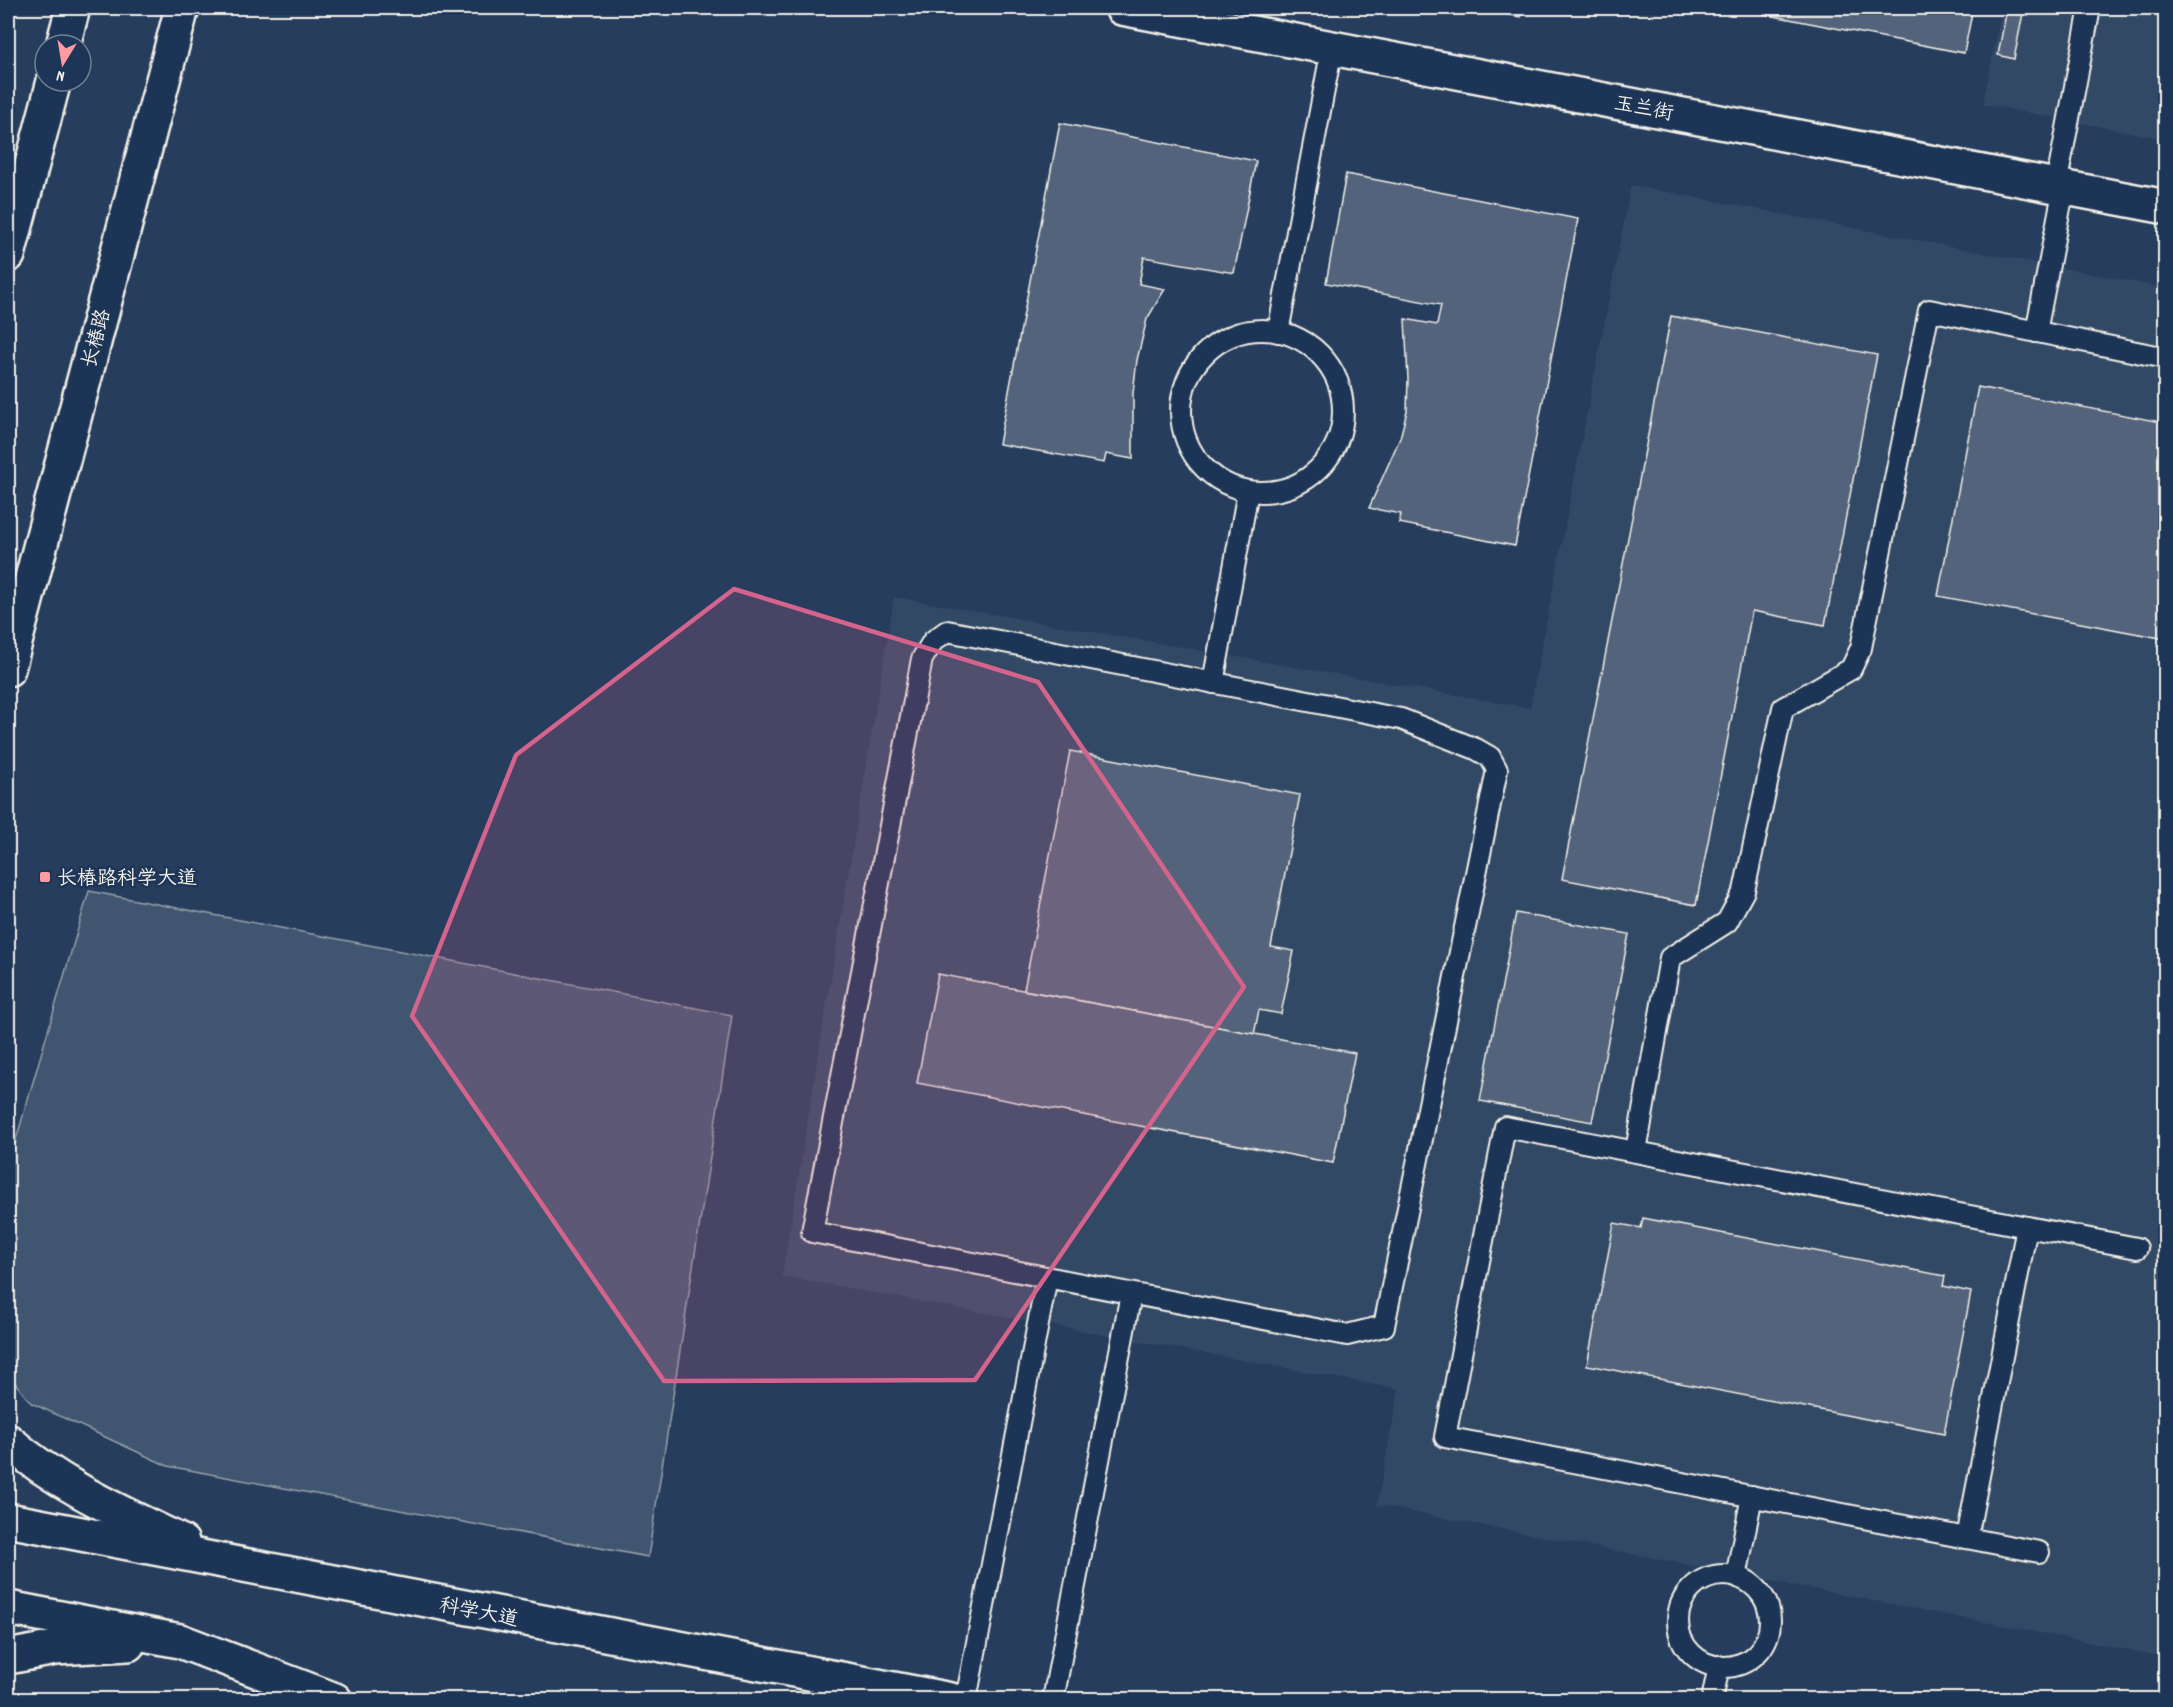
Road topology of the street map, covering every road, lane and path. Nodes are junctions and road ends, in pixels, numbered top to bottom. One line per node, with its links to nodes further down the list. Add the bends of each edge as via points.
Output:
1 (73, 8): 5 (main road)
2 (182, 8): 15 (main road, 长椿路)
3 (1122, 8): 6 (main road, 玉兰街)
4 (2090, 8): 8 (lane)
5 (66, 33)
6 (1332, 48): 8 (main road, 玉兰街); 11 (lane)
7 (51, 93): 10 (main road)
8 (2060, 187): 9 (main road, 玉兰街); 12 (lane)
9 (2166, 207)
10 (8, 255)
11 (1278, 332): 14 (lane, via 1304,341 1333,371 1344,412 1341,432 1332,453 1300,483 1280,491); 14 (lane, via 1263,329 1223,339 1205,352 1183,387 1181,428 1188,447 1215,479)
12 (2036, 332): 13 (lane); 17 (lane, via 1929,310 1861,648 1851,669 1783,708 1744,891 1727,922 1670,958)
13 (2166, 358)
14 (1248, 491): 16 (lane)
15 (8, 669)
16 (1213, 683): 20 (lane, via 947,631 933,641 922,659 812,1232); 21 (lane, via 1401,719 1476,749 1490,757 1497,770 1384,1326 1347,1335)
17 (1636, 1151): 18 (lane); 23 (lane, via 1505,1126 1445,1437)
18 (2027, 1227): 19 (lane); 25 (lane)
19 (2137, 1248)
20 (1047, 1277): 21 (lane); 35 (lane)
21 (1131, 1293): 36 (lane)
22 (8, 1441): 27 (main road, via 26,1457 111,1508)
23 (1752, 1496): 25 (lane); 28 (lane)
24 (8, 1520): 27 (main road, 科学大道)
25 (1967, 1538): 26 (lane)
26 (2039, 1552)
27 (224, 1562): 34 (main road, 科学大道)
28 (1736, 1577): 32 (lane, via 1758,1590 1766,1602 1770,1631 1752,1658 1738,1665); 32 (lane, via 1717,1576 1701,1581 1688,1593 1680,1609 1678,1625 1683,1642 1706,1664)
29 (8, 1608): 30 (main road)
30 (180, 1641): 31 (main road, via 55,1648); 33 (main road)
31 (8, 1657)
32 (1719, 1666): 37 (lane)
33 (335, 1700)
34 (951, 1700)
35 (966, 1700)
36 (1053, 1700)
37 (1712, 1700)

